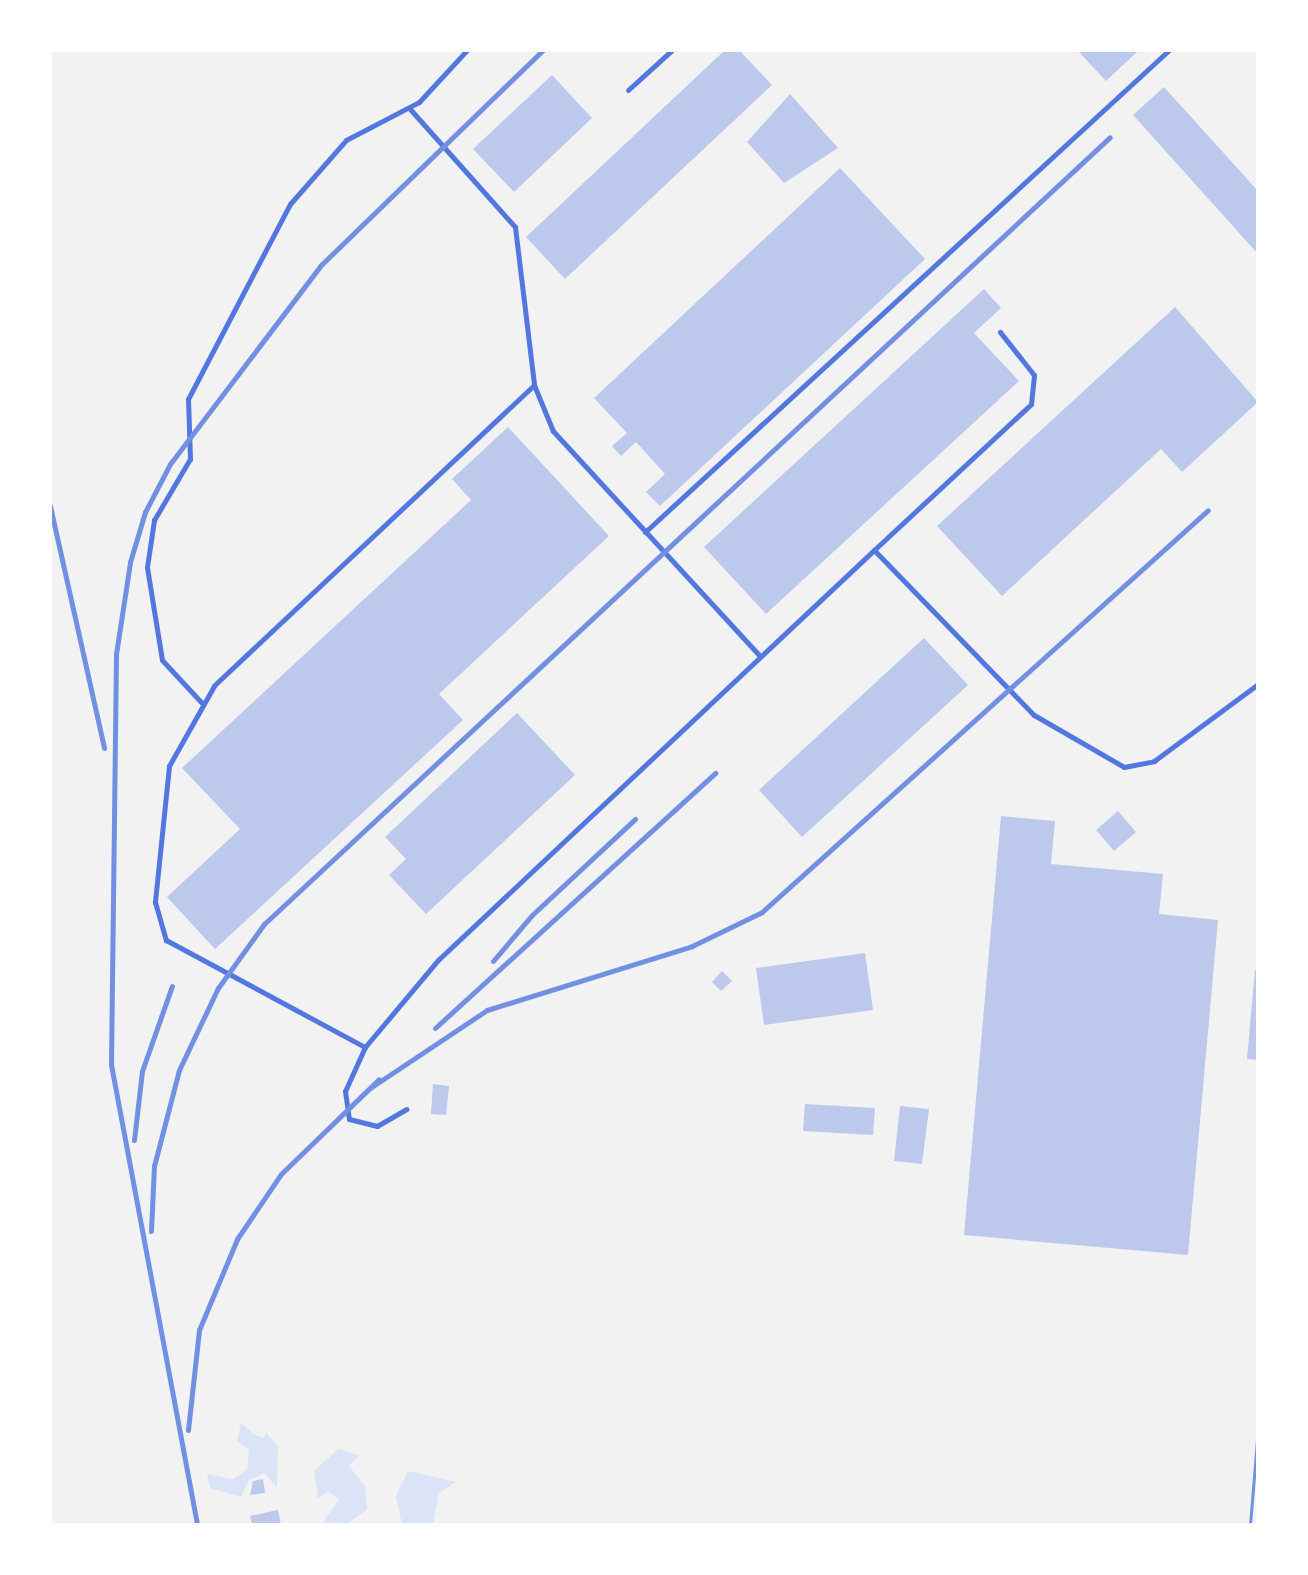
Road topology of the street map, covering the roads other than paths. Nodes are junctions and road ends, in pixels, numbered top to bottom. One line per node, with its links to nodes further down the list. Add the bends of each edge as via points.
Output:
1 (466, 50): 5 (lane)
2 (672, 50): 4 (lane)
3 (1169, 50): 8 (lane)
4 (628, 90)
5 (410, 108): 7 (lane, via 515,227); 12 (lane, via 346,140 290,204 188,399 190,459 154,520 147,567 162,660)
6 (1000, 332): 9 (lane, via 1034,375 1031,404)
7 (534, 385): 8 (lane, via 553,431); 12 (lane)
8 (645, 532): 10 (lane)
9 (874, 550): 10 (lane); 11 (lane, via 1034,715 1124,767 1154,762)
10 (758, 654): 13 (lane, via 438,960)
11 (1258, 684)
12 (201, 702): 13 (lane, via 175,750 166,785 155,902 162,930 173,946 226,977)
13 (365, 1047): 14 (lane, via 344,1091 349,1118 376,1126)
14 (407, 1109)

